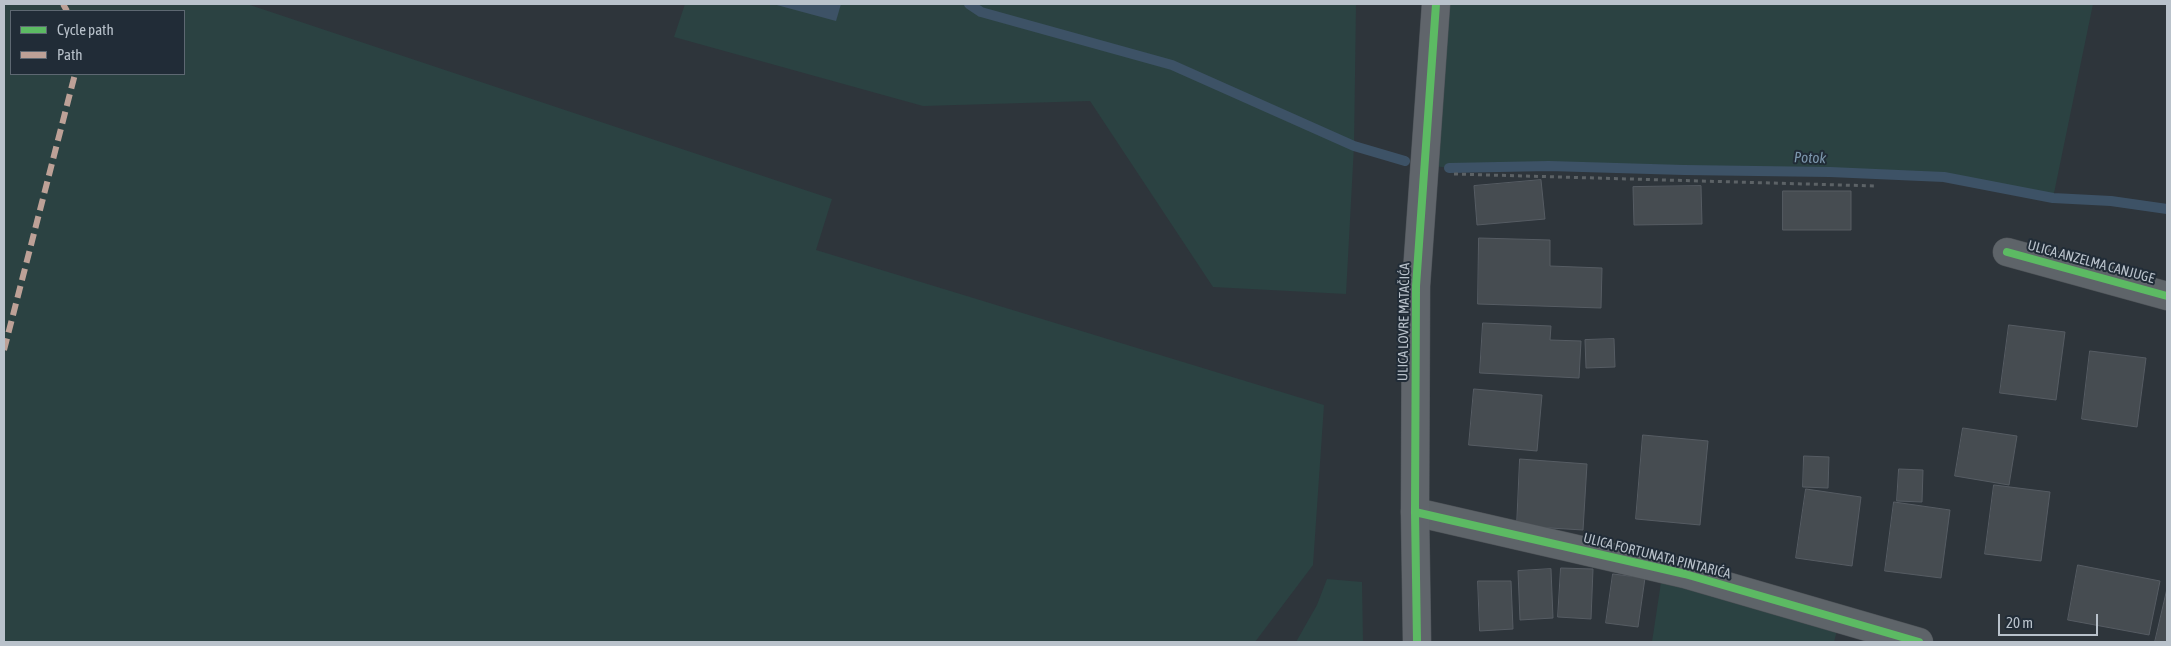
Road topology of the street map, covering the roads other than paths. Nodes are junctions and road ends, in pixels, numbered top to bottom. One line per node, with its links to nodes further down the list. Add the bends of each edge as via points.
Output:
1 (1436, 4): 4 (main road, ULICA LOVRE MATAČIĆA, via 1416,286)
2 (2007, 252): 3 (street, ULICA ANZELMA CANJUGE)
3 (2167, 296)
4 (1415, 512): 5 (main road, ULICA LOVRE MATAČIĆA); 6 (street, ULICA FORTUNATA PINTARIĆA, via 1685,574)
5 (1417, 642)
6 (1919, 642)

